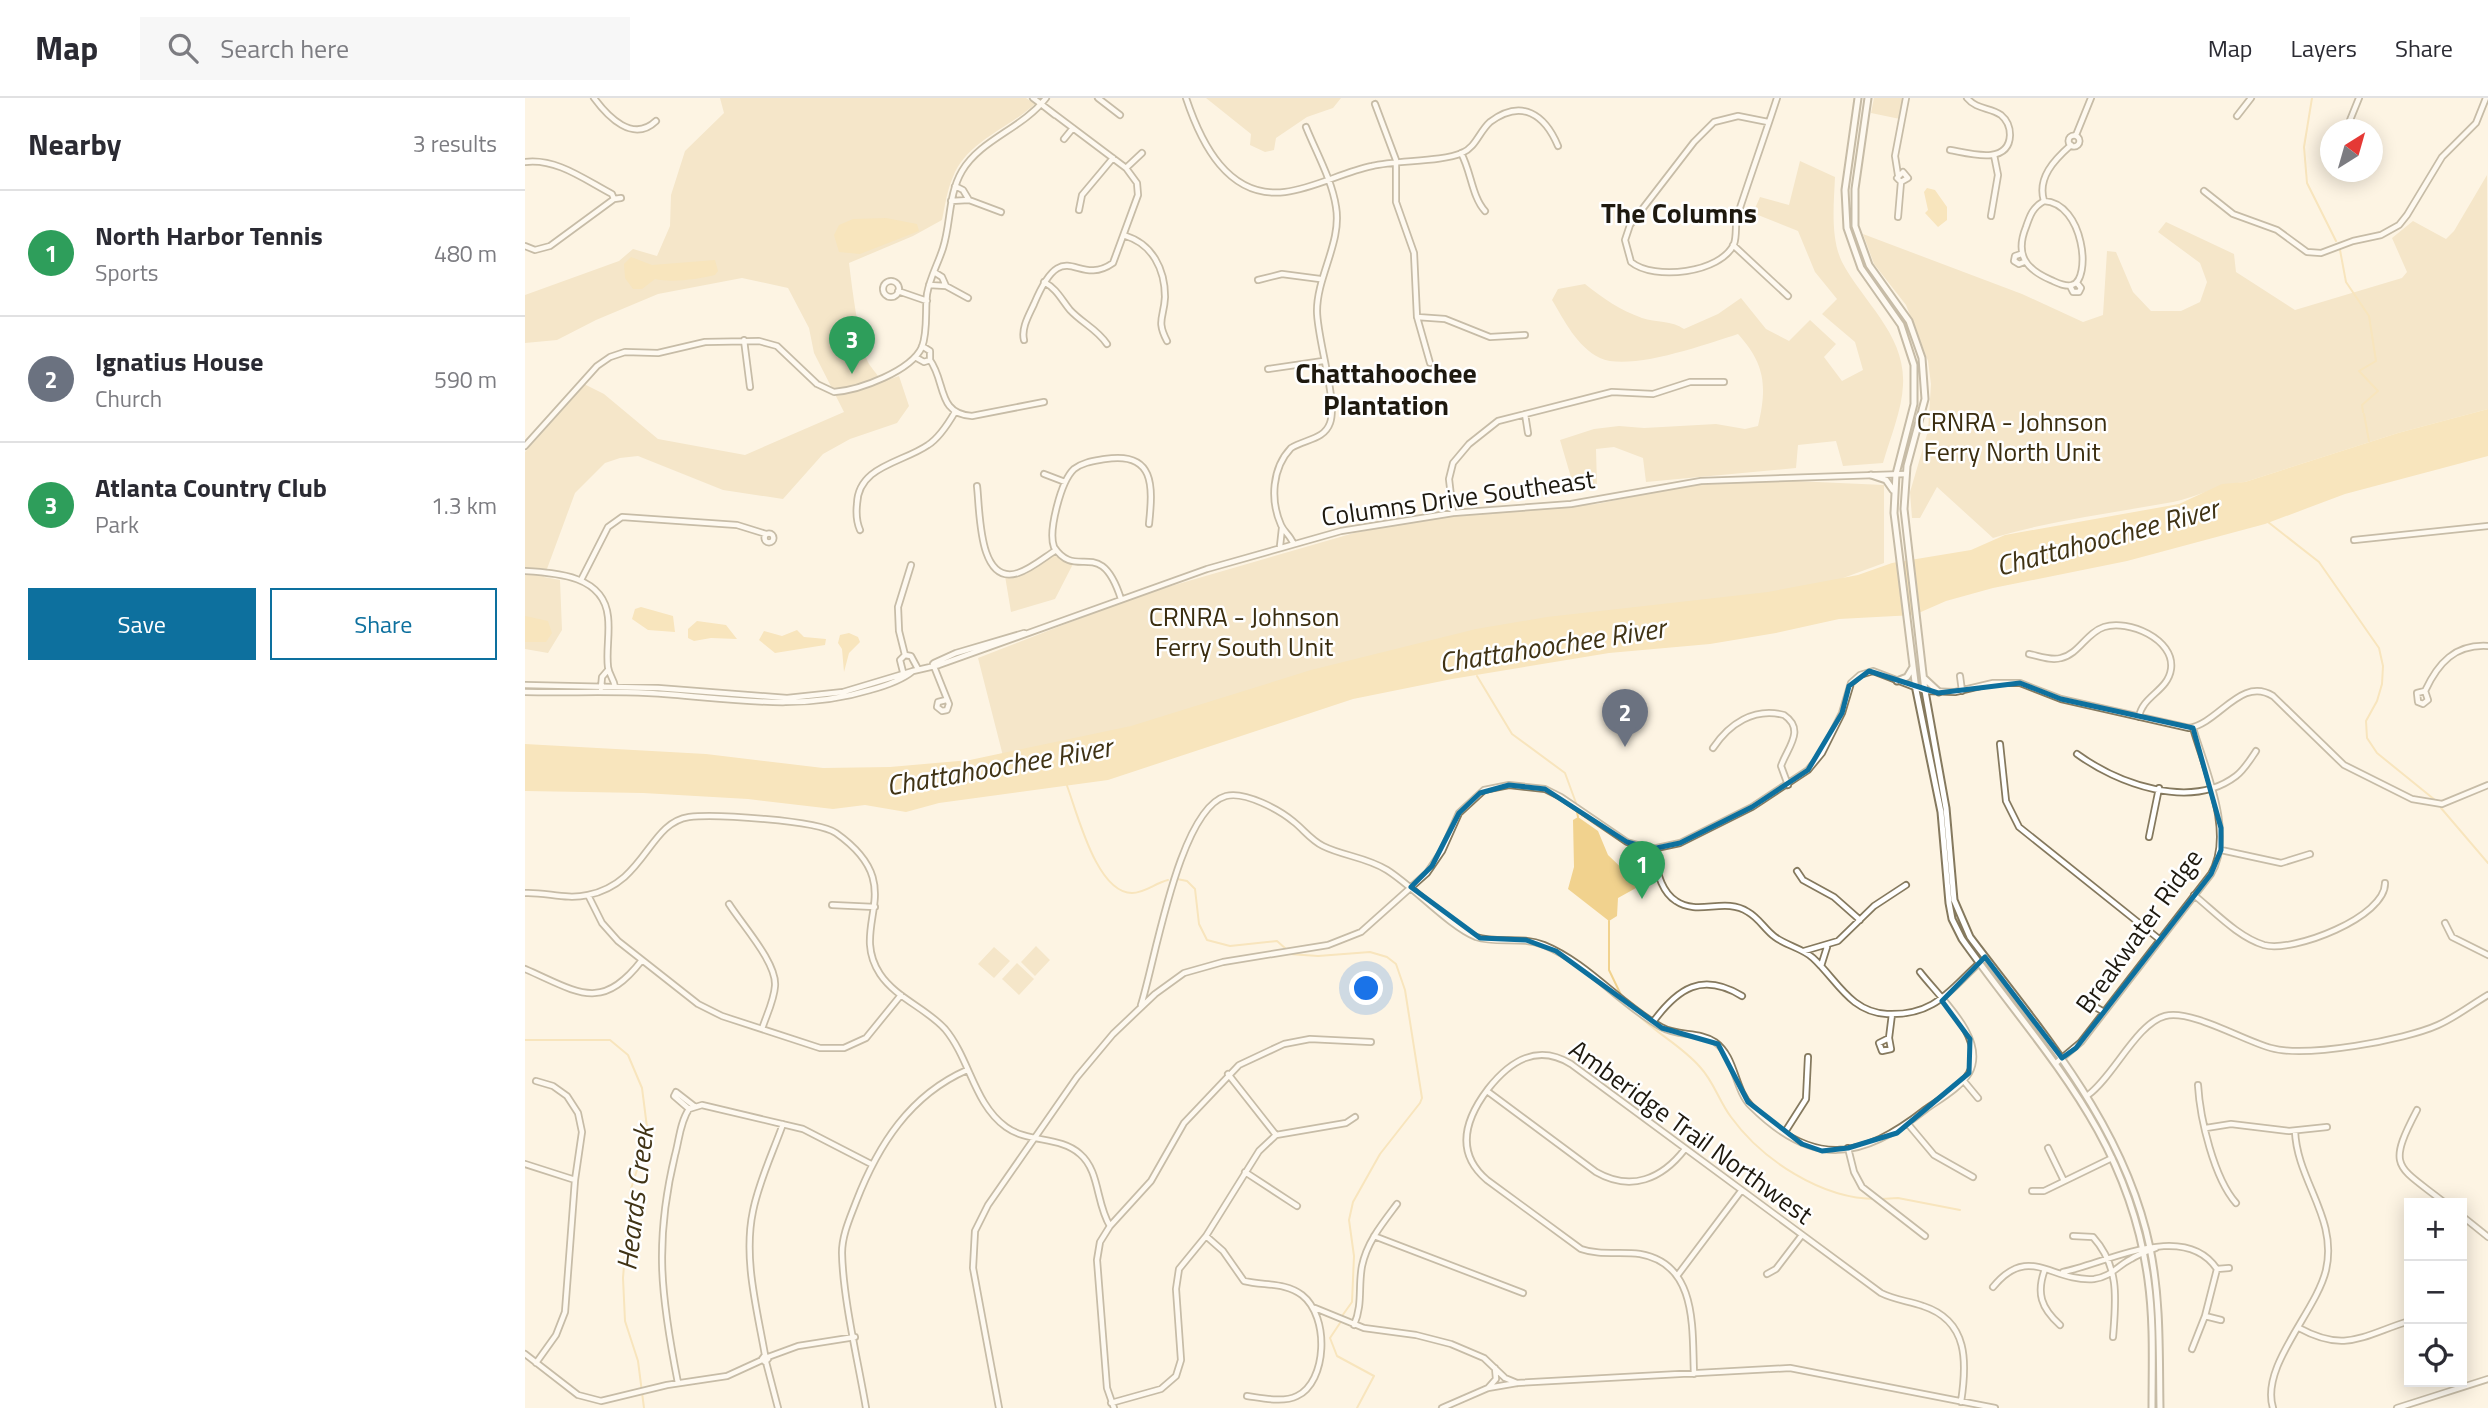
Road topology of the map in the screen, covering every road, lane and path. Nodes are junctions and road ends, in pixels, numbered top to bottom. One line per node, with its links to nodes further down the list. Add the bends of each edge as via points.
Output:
1 (594, 98): 21 (street, via 625,127 640,130)
2 (1033, 98): 15 (street)
3 (1046, 98): 15 (street)
4 (1098, 98): 18 (street)
5 (1186, 98): 36 (street, via 1216,160 1241,184 1279,192)
6 (1777, 98): 22 (street)
7 (1858, 98): 83 (main road, via 1845,190 1847,228 1861,268 1905,335 1915,373 1913,411)
8 (1868, 98): 84 (main road, via 1855,189 1856,226 1869,265 1913,330 1924,372 1922,417)
9 (1906, 98): 35 (street, via 1895,156)
10 (1967, 98): 30 (street, via 2001,116 2009,127 2007,144)
11 (2091, 98): 44 (street, via 2076,135 2079,144 2071,145 2045,177)
12 (2251, 98): 19 (street)
13 (2358, 98): 20 (street)
14 (2486, 98): 17 (street)
15 (1041, 104): 24 (street); 38 (street, via 1019,125 977,152)
16 (1375, 104): 32 (street)
17 (2485, 109): 39 (street, via 2442,157 2399,225 2327,252 2303,250 2277,230 2233,214)
18 (1120, 115)
19 (2237, 116)
20 (2350, 119)
21 (656, 121)
22 (1768, 122): 51 (street, via 1736,220); 51 (street, via 1730,116 1707,127 1634,219 1625,237 1634,265 1662,274 1710,263)
23 (1306, 127): 36 (street)
24 (1073, 128): 25 (street); 31 (street)
25 (1064, 139)
26 (1558, 146): 29 (street, via 1542,113 1519,109 1500,116)
27 (1950, 150): 30 (street)
28 (1142, 153): 34 (street)
29 (1461, 153): 32 (street); 46 (street)
30 (1994, 155): 48 (street, via 1998,175)
31 (1113, 158): 34 (street); 45 (street, via 1082,195)
32 (1397, 160): 36 (street); 63 (street, via 1396,202 1414,253)
33 (525, 162): 41 (street, via 560,166)
34 (1126, 168): 50 (street, via 1138,189)
35 (1898, 175): 37 (street); 37 (street, via 1907,175)
36 (1327, 180): 54 (street, via 1336,223)
37 (1901, 182): 49 (street)
38 (955, 186): 42 (street); 43 (street)
39 (2204, 191)
40 (621, 198): 41 (street)
41 (614, 199): 52 (street, via 550,246 535,250)
42 (969, 200): 43 (street); 47 (street)
43 (951, 201): 53 (street, via 943,248)
44 (2044, 201): 44 (street, via 2032,211 2022,237 2024,262 2037,274 2079,292 2079,229 2057,204)
45 (1079, 210)
46 (1485, 211)
47 (1002, 212)
48 (1991, 216)
49 (1898, 217)
50 (1126, 236): 56 (street, via 1110,265 1095,271 1063,265 1053,269); 67 (street, via 1146,244 1156,258 1165,298 1160,323)
51 (1733, 245): 60 (street)
52 (525, 246)
53 (933, 272): 57 (street); 58 (street)
54 (1320, 279): 55 (street, via 1282,274); 72 (street, via 1317,312)
55 (1258, 280)
56 (1044, 282): 66 (street, via 1023,331); 68 (street)
57 (929, 285): 58 (street); 62 (street)
58 (946, 286): 61 (street)
59 (898, 291): 62 (street)
60 (1788, 296)
61 (968, 298)
62 (927, 301): 69 (street)
63 (1417, 317): 64 (street, via 1445,319 1490,337); 73 (street)
64 (1525, 335)
65 (744, 340): 70 (street, via 777,346 817,384 834,392 898,371); 76 (street); 81 (street, via 610,357)
66 (1024, 340)
67 (1167, 341)
68 (1107, 344)
69 (922, 346): 70 (street); 71 (street, via 930,351)
70 (915, 357): 71 (street)
71 (930, 360): 78 (street, via 945,403)
72 (1323, 361): 74 (street); 92 (street, via 1331,422 1319,436 1291,448 1277,470 1274,495)
73 (1430, 363)
74 (1268, 369)
75 (1724, 382): 79 (street, via 1690,382 1647,394 1612,393)
76 (750, 387)
77 (1044, 402): 78 (street, via 972,416)
78 (955, 412): 93 (street, via 927,446 862,482 857,507)
79 (1525, 414): 80 (street); 89 (street, via 1492,424 1459,454 1449,479)
80 (1528, 433)
81 (525, 446)
82 (1044, 474): 86 (street)
83 (1896, 474): 84 (street, Columns Drive Southeast); 85 (street, Columns Drive Southeast); 88 (main road)
84 (1906, 474): 111 (main road, via 1903,499)
85 (1871, 475): 88 (main road, via 1886,480); 89 (street, Columns Drive Southeast, via 1701,481 1571,504)
86 (1065, 482): 90 (street, via 1085,463 1121,457 1135,460 1151,486); 98 (street, via 1052,529)
87 (977, 486): 98 (street, via 985,551 996,570 1018,573)
88 (1894, 492): 107 (main road)
89 (1453, 513): 96 (street, Columns Drive Southeast)
90 (1149, 523)
91 (2488, 526): 95 (street)
92 (1282, 528): 96 (street); 97 (street)
93 (860, 530)
94 (766, 534): 101 (street, via 737,525 622,517 608,527)
95 (2354, 540)
96 (1293, 543): 97 (street, Columns Drive Southeast)
97 (1280, 546): 102 (street, Columns Drive Southeast)
98 (1056, 550): 102 (street, via 1067,559 1105,567)
99 (911, 565): 104 (street, via 898,607)
100 (525, 571): 101 (street)
101 (581, 580): 108 (street, via 596,590 606,607)
102 (1121, 599): 106 (street, Columns Drive Southeast)
103 (2488, 646): 120 (street, via 2446,657)
104 (905, 654): 109 (street, via 911,656); 110 (street, via 900,660)
105 (2029, 654): 125 (street, via 2060,659 2102,628 2122,624 2139,629 2164,648 2171,666 2167,681 2143,704)
106 (933, 664): 109 (street, Columns Drive Southeast); 123 (street)
107 (1913, 667): 113 (main road); 117 (main road)
108 (608, 670): 115 (street); 116 (street)
109 (915, 670): 110 (street, Columns Drive Southeast); 116 (street, Columns Drive Southeast, via 867,691 804,704)
110 (903, 672): 116 (street, Columns Drive Southeast, via 843,692 800,698)
111 (1923, 676): 118 (main road); 122 (main road)
112 (1960, 677): 119 (street)
113 (1898, 681): 117 (street); 131 (street, via 1876,671 1858,676 1849,686 1844,710 1822,753)
114 (525, 685): 115 (street, Columns Drive Southeast)
115 (601, 690): 116 (street, Columns Drive Southeast); 121 (street, Columns Drive Southeast)
116 (615, 690)
117 (1916, 690): 118 (street); 156 (main road, via 1941,812 1950,911 1958,933)
118 (1925, 691): 122 (street); 124 (main road)
119 (1962, 691): 122 (street); 125 (street, via 2011,681 2061,699)
120 (2425, 691)
121 (525, 692)
122 (1939, 692): 124 (main road)
123 (946, 699)
124 (1927, 708): 156 (main road, via 1946,808 1956,908)
125 (2139, 717): 126 (street)
126 (2193, 727): 132 (street, via 2245,693 2258,690 2273,696 2344,765 2412,799 2442,804); 133 (street, Breakwater Ridge)
127 (2000, 744): 151 (street, via 2006,801 2018,826)
128 (1713, 748): 131 (street, via 1745,717 1784,715 1795,734 1781,766)
129 (2256, 751): 133 (street, via 2237,775)
130 (2077, 754): 134 (street, via 2114,777)
131 (1788, 785): 136 (street, via 1717,826 1680,843)
132 (2488, 785)
133 (2210, 787): 134 (street, via 2186,792); 137 (street, Breakwater Ridge, via 2221,828)
134 (2159, 788): 135 (street)
135 (2149, 837)
136 (1651, 849): 142 (street, via 1619,839 1552,792 1497,786 1464,807 1438,858); 153 (street, via 1663,886 1675,901 1693,908 1739,907 1776,938)
137 (2221, 850): 138 (street, via 2281,863); 145 (street, Breakwater Ridge)
138 (2310, 854)
139 (1797, 871): 149 (street)
140 (2385, 883): 145 (street, via 2382,895 2356,919 2285,947 2252,939)
141 (1906, 885): 149 (street)
142 (1411, 887): 165 (street, via 1350,938 1207,965 1184,973); 165 (street, via 1371,861 1321,845 1279,812 1242,797 1224,797 1212,805 1178,863); 168 (street, via 1474,936 1526,940 1556,951)
143 (525, 892): 144 (street, via 563,899)
144 (588, 895): 148 (street, via 628,877 669,825 698,817 830,829 870,870 877,889); 155 (street, via 607,930)
145 (2194, 895): 151 (street, Breakwater Ridge)
146 (729, 905): 169 (street, via 774,973 774,991)
147 (832, 905): 148 (street)
148 (875, 907): 160 (street, via 870,937 873,959 883,978)
149 (1860, 920): 152 (street, via 1846,936)
150 (2445, 923): 154 (street, via 2452,937)
151 (2159, 939): 166 (street, Breakwater Ridge)
152 (1827, 947): 153 (street); 157 (street)
153 (1803, 951): 157 (street)
154 (2488, 955)
155 (642, 960): 158 (street, via 627,980 607,992 577,991); 169 (street, via 706,1009)
156 (1983, 960): 163 (street); 173 (main road)
157 (1821, 967): 167 (street, via 1855,1003)
158 (525, 969)
159 (1920, 972): 163 (street)
160 (901, 995): 169 (street, via 871,1034 844,1048 820,1048); 174 (street, via 944,1029)
161 (2488, 995): 180 (street, via 2424,1031 2306,1052 2273,1049 2190,1019 2163,1017 2148,1026)
162 (1742, 996): 168 (street, via 1716,985 1690,987 1672,998)
163 (1942, 1000): 167 (street, via 1919,1011); 176 (street, via 1972,1044 1972,1064)
164 (2085, 1001): 166 (street)
165 (1137, 1011): 191 (street, via 1077,1077)
166 (2104, 1012): 173 (street, Breakwater Ridge)
167 (1892, 1014): 170 (street)
168 (1653, 1022): 189 (street, via 1718,1044 1748,1102)
169 (762, 1029)
170 (1889, 1038)
171 (1371, 1042): 175 (street, via 1295,1041 1252,1058)
172 (1808, 1057): 189 (street, via 1806,1099)
173 (2059, 1061): 180 (main road); 195 (main road)
174 (967, 1070): 191 (street, via 997,1119 1018,1134); 197 (street, via 917,1102)
175 (1228, 1074): 190 (street); 209 (street, via 1184,1124 1151,1181)
176 (1963, 1080): 181 (street); 185 (street)
177 (536, 1081): 200 (street, via 562,1091 578,1113 582,1132)
178 (2198, 1085): 187 (street)
179 (1487, 1090): 194 (street, via 1596,1172 1615,1180 1654,1177); 194 (street, Amberidge Trail Northwest, via 1517,1060 1556,1056); 225 (street, Amberidge Trail Northwest, via 1471,1113 1465,1134 1469,1156 1481,1175 1581,1249 1647,1256)
180 (2088, 1096): 216 (main road, via 2126,1169)
181 (1978, 1098)
182 (2417, 1110): 204 (street, via 2400,1143 2399,1163)
183 (1355, 1117): 190 (street, via 1346,1123)
184 (783, 1124): 197 (street, via 817,1134); 241 (street, via 757,1193 750,1231); 247 (street, via 691,1108 667,1187 660,1247 663,1305)
185 (1908, 1124): 192 (street, via 1883,1139); 199 (street, via 1934,1155)
186 (2327, 1127): 188 (street)
187 (2206, 1128): 188 (street, via 2231,1124); 205 (street, via 2221,1183)
188 (2295, 1131): 236 (street, via 2298,1157 2322,1212 2328,1244 2322,1283)
189 (1785, 1132): 192 (street, via 1815,1149)
190 (1276, 1135): 198 (street)
191 (1036, 1139): 209 (street, via 1069,1147 1087,1161); 254 (street, via 988,1205 973,1239 973,1268)
192 (1848, 1148): 213 (street, via 1862,1187)
193 (2048, 1148): 201 (street)
194 (1685, 1149): 202 (street, Amberidge Trail Northwest)
195 (2113, 1157): 201 (street); 217 (main road)
196 (525, 1164): 200 (street)
197 (871, 1164): 237 (street, via 842,1245)
198 (1244, 1172): 207 (street); 211 (street)
199 (1972, 1177)
200 (575, 1180): 242 (street, via 565,1312 556,1335)
201 (2064, 1181): 203 (street, via 2044,1191)
202 (1741, 1191): 210 (street, Amberidge Trail Northwest); 225 (street)
203 (2032, 1191)
204 (2439, 1198)
205 (2236, 1203)
206 (1397, 1205): 212 (street)
207 (1297, 1206)
208 (2467, 1220): 215 (street)
209 (1110, 1226): 251 (street, via 1100,1242 1097,1260 1107,1388)
210 (1802, 1235): 224 (street, via 1776,1269); 250 (street, Amberidge Trail Northwest, via 1881,1293 1928,1308 1951,1323 1966,1356)
211 (1206, 1236): 228 (street, via 1244,1281 1290,1288); 251 (street, via 1184,1261 1177,1278 1181,1360 1176,1376 1161,1389)
212 (1374, 1236): 227 (street); 234 (street, via 1363,1264 1362,1302)
213 (1925, 1236)
214 (2073, 1236): 218 (street, via 2093,1237)
215 (2488, 1237)
216 (2152, 1249): 217 (street); 221 (street, via 2191,1247); 258 (main road, via 2159,1315)
217 (2143, 1251): 218 (street); 222 (street); 257 (main road, via 2152,1325)
218 (2106, 1259): 222 (street); 223 (street)
219 (2229, 1268): 221 (street)
220 (2045, 1269): 223 (street); 226 (street, via 2014,1268); 235 (street, via 2041,1303)
221 (2217, 1269): 230 (street)
222 (2113, 1272): 223 (street, via 2095,1279); 238 (street, via 2117,1304)
223 (2060, 1273)
224 (1766, 1274)
225 (1677, 1276): 244 (street, via 1690,1304)
226 (1993, 1287)
227 (1523, 1293)
228 (1315, 1308): 229 (street); 232 (street)
229 (1333, 1316): 232 (street); 234 (street)
230 (2205, 1316): 231 (street); 239 (street)
231 (2221, 1320)
232 (1321, 1322): 249 (street, via 1320,1355 1303,1391 1289,1398)
233 (2404, 1323): 236 (street, via 2342,1343 2324,1341)
234 (1354, 1325): 243 (street, via 1439,1340)
235 (2060, 1325)
236 (2298, 1328): 259 (street, via 2272,1380)
237 (855, 1337): 241 (street, via 798,1346); 253 (street)
238 (2113, 1337)
239 (2192, 1349)
240 (525, 1354): 242 (street)
241 (765, 1358): 247 (street, via 726,1376); 252 (street)
242 (536, 1363): 247 (street, via 578,1395 594,1401)
243 (1495, 1367): 246 (street); 248 (street, via 1496,1379)
244 (1694, 1374): 246 (street); 250 (street, via 1790,1368)
245 (2488, 1379): 260 (street)
246 (1517, 1383): 248 (street)
247 (678, 1384)
248 (1489, 1388): 255 (street)
249 (1248, 1396)
250 (1961, 1402): 256 (street)
251 (1113, 1405)
252 (778, 1408)
253 (866, 1408)
254 (999, 1408)
255 (1442, 1408)
256 (1995, 1408)
257 (2152, 1408)
258 (2160, 1408)
259 (2273, 1408)
260 (2397, 1408)

